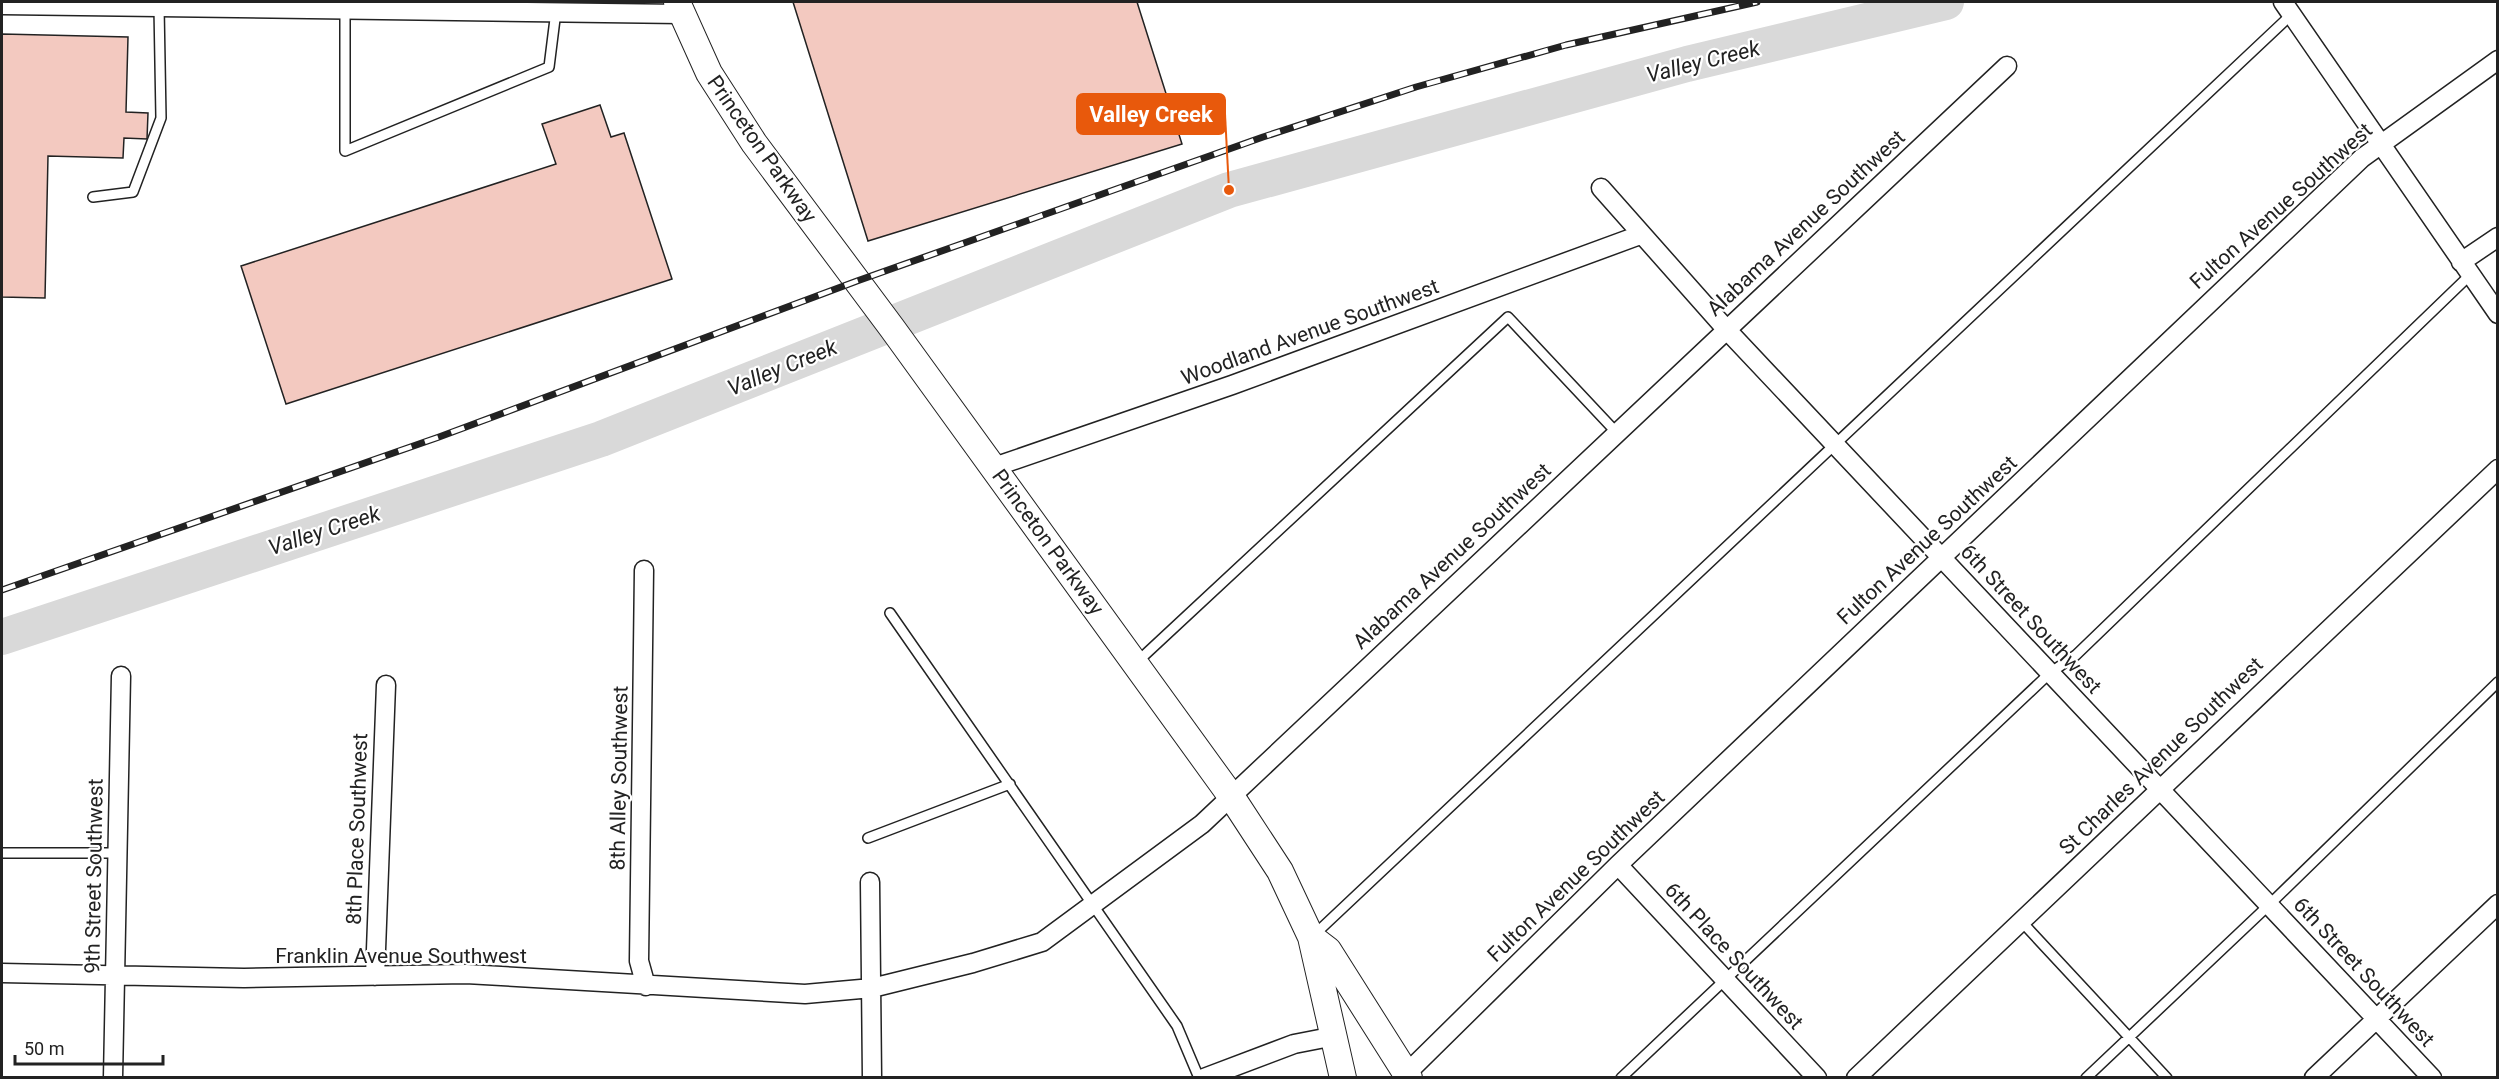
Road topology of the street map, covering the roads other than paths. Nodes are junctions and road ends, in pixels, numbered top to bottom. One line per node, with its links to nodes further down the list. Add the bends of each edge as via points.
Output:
1 (2, 4): 2 (street)
2 (159, 4): 3 (street); 11 (lane, via 161,118 133,192)
3 (345, 8): 6 (street); 6 (lane, via 345,151 549,67)
4 (679, 8): 6 (street); 19 (main road, Princeton Parkway, via 709,73 754,143)
5 (2287, 8): 9 (street); 18 (lane)
6 (556, 11)
7 (2498, 60): 9 (street, Fulton Avenue Southwest)
8 (2007, 66): 16 (street, Alabama Avenue Southwest)
9 (2379, 144): 14 (street); 21 (street, Fulton Avenue Southwest)
10 (1600, 188): 12 (street, 6th Street Southwest)
11 (93, 197)
12 (1640, 235): 16 (street, 6th Street Southwest); 19 (street, Woodland Avenue Southwest, via 1232,385)
13 (2498, 237): 14 (street)
14 (2465, 268): 15 (street); 25 (lane, via 2076,655)
15 (2498, 314)
16 (1726, 329): 17 (street, Alabama Avenue Southwest); 18 (street, 6th Street Southwest)
17 (1616, 432): 24 (lane, via 1508,317); 31 (street, Alabama Avenue Southwest)
18 (1835, 444): 21 (street, 6th Street Southwest); 41 (lane)
19 (994, 467): 24 (main road, Princeton Parkway)
20 (2498, 469): 30 (street, St Charles Avenue Southwest)
21 (1943, 558): 25 (street, 6th Street Southwest); 35 (street, Fulton Avenue Southwest)
22 (644, 570): 46 (street, 8th Alley Southwest, via 639,962)
23 (890, 613): 29 (lane)
24 (1136, 663): 31 (main road, Princeton Parkway)
25 (2050, 673): 30 (street, 6th Street Southwest); 45 (lane)
26 (121, 676): 34 (street, 9th Street Southwest)
27 (2498, 682): 38 (lane)
28 (386, 685): 44 (street, 8th Place Southwest)
29 (1010, 784): 32 (lane); 37 (lane)
30 (2159, 788): 38 (street, 6th Street Southwest); 40 (street, St Charles Avenue Southwest)
31 (1231, 796): 37 (street, Alabama Avenue Southwest, via 1202,824); 41 (main road, Princeton Parkway, via 1280,871)
32 (868, 838)
33 (2, 853): 34 (lane)
34 (117, 853): 43 (street, 9th Street Southwest)
35 (1618, 865): 45 (street, 6th Place Southwest); 51 (street, Fulton Avenue Southwest)
36 (870, 882): 47 (street)
37 (1090, 904): 47 (street, Alabama Avenue Southwest, via 1042,942); 54 (lane, via 1177,1026)
38 (2270, 904): 48 (street, 6th Street Southwest); 50 (lane)
39 (2498, 904): 48 (street)
40 (2021, 921): 50 (lane); 58 (street, St Charles Avenue Southwest)
41 (1311, 937): 49 (main road); 51 (main road, Princeton Parkway, via 1328,950)
42 (2, 973): 43 (street, Franklin Avenue Southwest)
43 (115, 974): 44 (street, Franklin Avenue Southwest, via 244,978); 52 (street, 9th Street Southwest)
44 (375, 976): 46 (street, Franklin Avenue Southwest, via 466,974)
45 (1724, 978): 56 (lane); 57 (street, 6th Place Southwest)
46 (646, 986): 47 (street, Franklin Avenue Southwest, via 806,994)
47 (872, 988): 53 (street)
48 (2376, 1018): 61 (street); 62 (street, 6th Street Southwest)
49 (1335, 1036): 54 (street, via 1294,1044); 55 (main road)
50 (2129, 1037): 59 (lane); 60 (lane)
51 (1408, 1076)
52 (113, 1077)
53 (872, 1077)
54 (1202, 1077)
55 (1343, 1077)
56 (1622, 1077)
57 (1817, 1077)
58 (1856, 1077)
59 (2086, 1077)
60 (2167, 1077)
61 (2314, 1077)
62 (2432, 1077)

